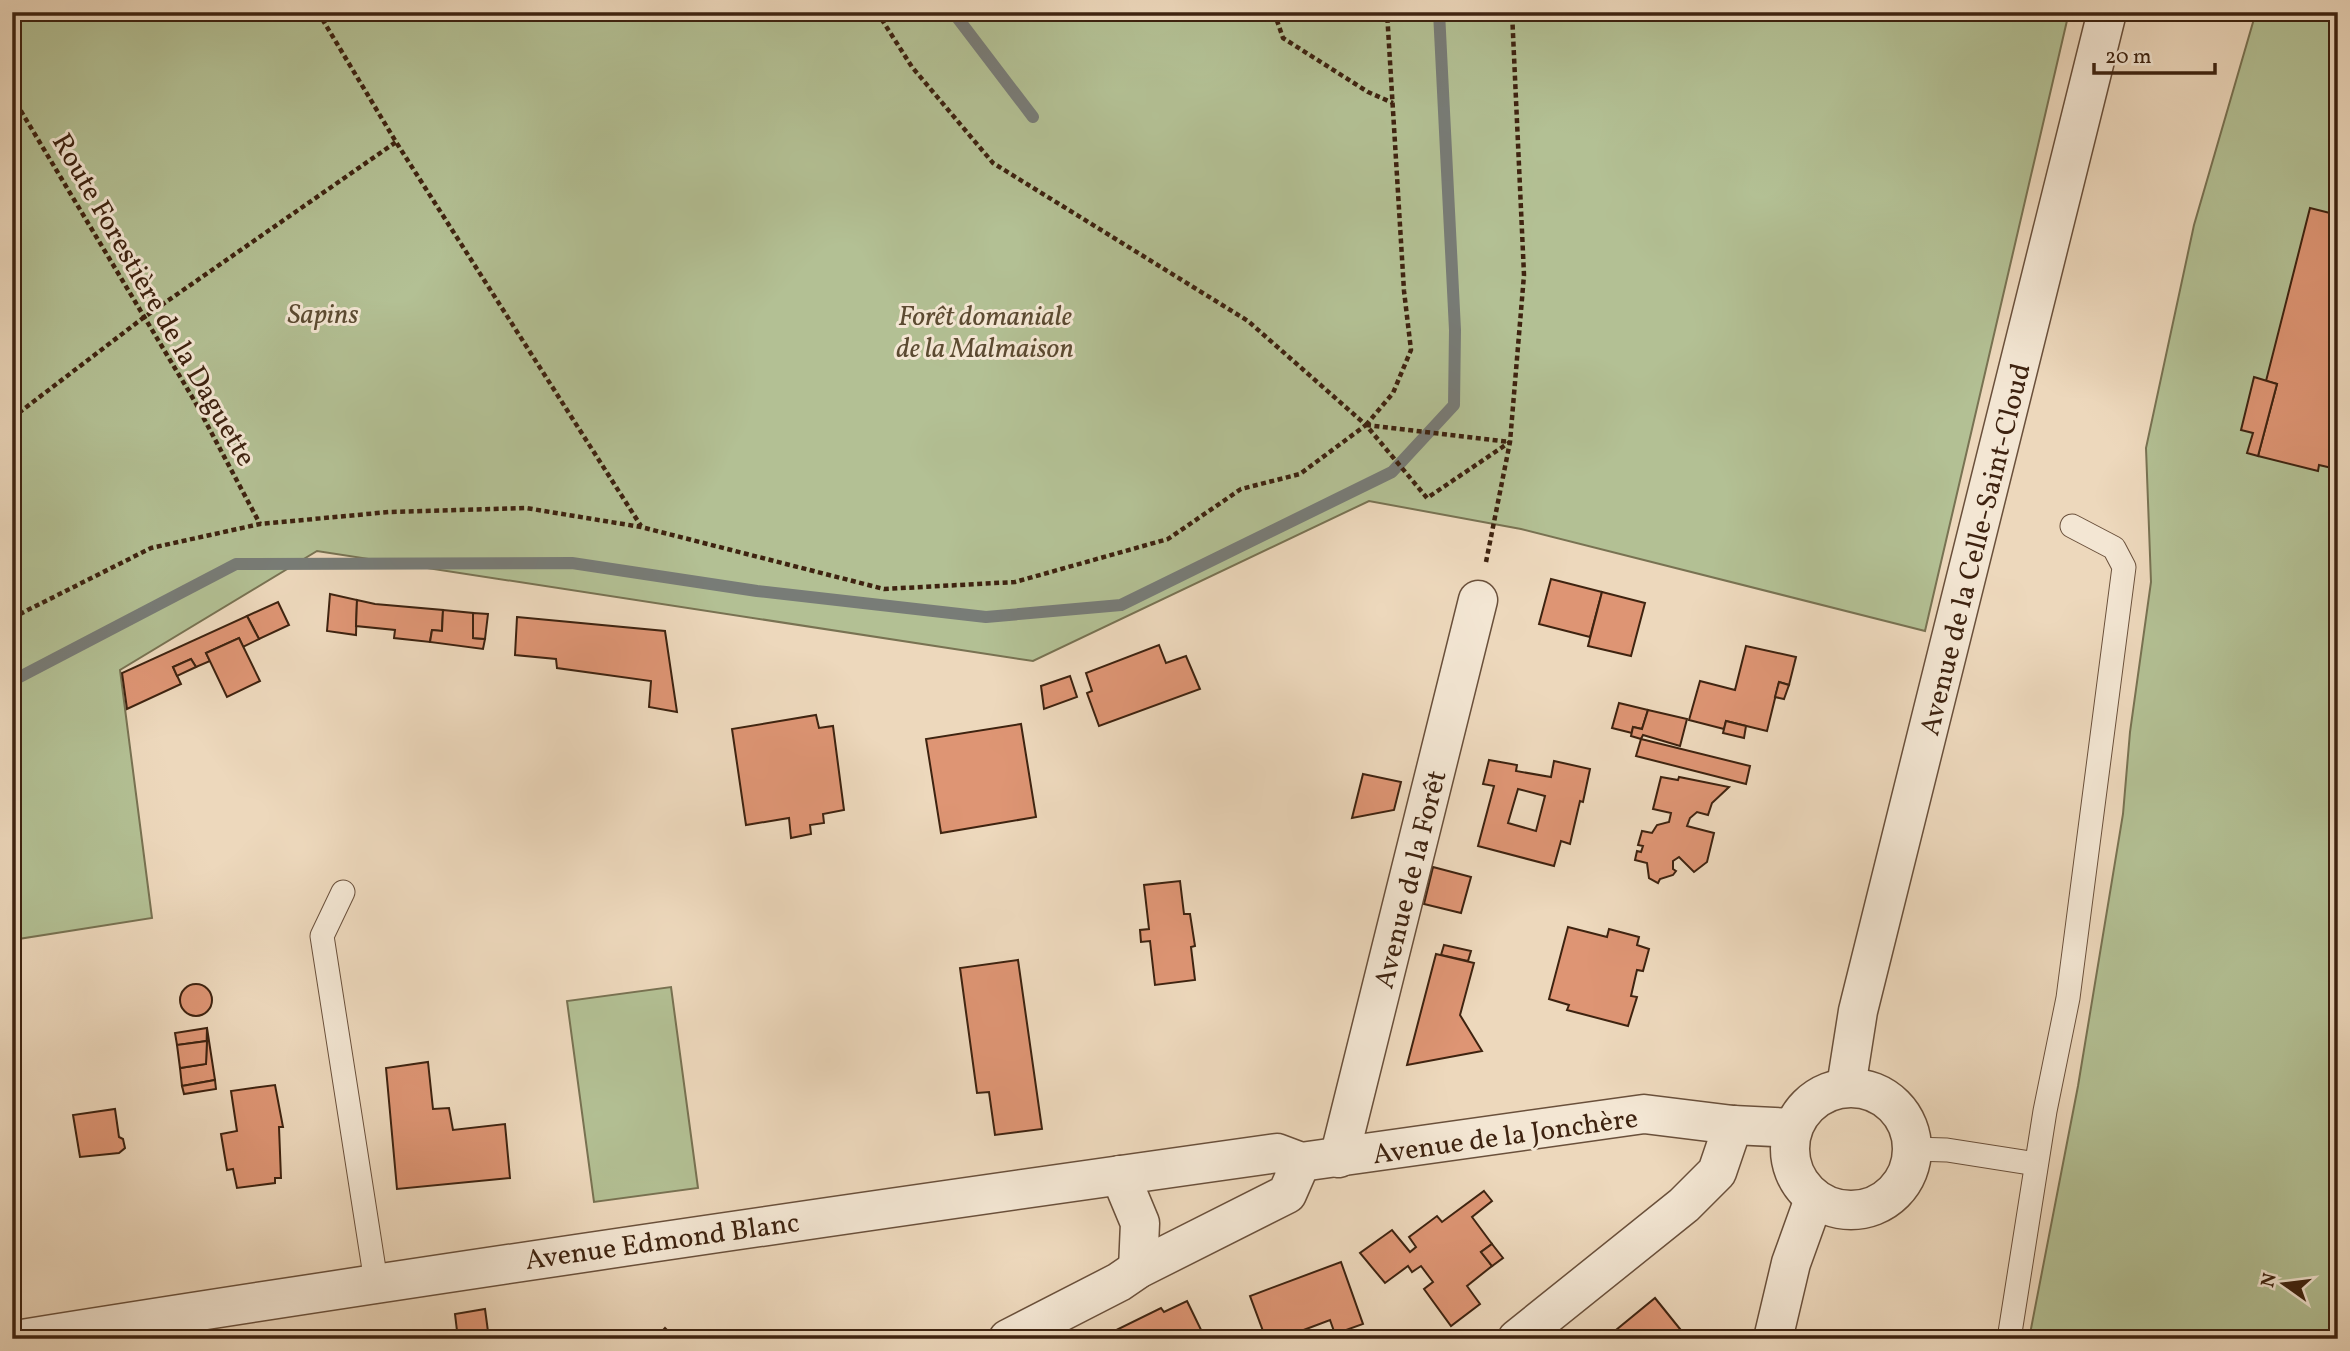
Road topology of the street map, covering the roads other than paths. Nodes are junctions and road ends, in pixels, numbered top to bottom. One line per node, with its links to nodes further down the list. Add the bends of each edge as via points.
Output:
1 (2107, 12): 5 (street, Avenue de la Celle-Saint-Cloud, via 1858,1011)
2 (2072, 526): 11 (lane, via 2115,548 2124,567 2068,998)
3 (1478, 600): 9 (street, Avenue de la Forêt)
4 (343, 892): 15 (lane, via 322,936)
5 (1846, 1087): 7 (street, via 1823,1094 1804,1108); 8 (street, via 1870,1090 1892,1104 1907,1124)
6 (1733, 1125): 7 (street, Avenue de la Jonchère); 9 (street, Avenue de la Jonchère, via 1643,1114); 18 (street, via 1717,1172 1684,1205)
7 (1793, 1128): 13 (street, via 1789,1154 1797,1180)
8 (1912, 1149): 11 (lane); 13 (street, via 1906,1175 1890,1197 1866,1209 1839,1210)
9 (1339, 1158): 10 (street, Avenue de la Jonchère)
10 (1301, 1162): 12 (street, Avenue Edmond Blanc, via 1277,1153); 14 (street, via 1287,1194)
11 (2036, 1164): 20 (lane)
12 (1120, 1175): 14 (street, via 1140,1223); 15 (street, Avenue Edmond Blanc)
13 (1814, 1199): 19 (street, via 1791,1263)
14 (1128, 1275): 17 (street)
15 (376, 1282): 16 (street, Avenue Edmond Blanc)
16 (22, 1339)
17 (1008, 1339)
18 (1517, 1339)
19 (1773, 1339)
20 (2009, 1339)

